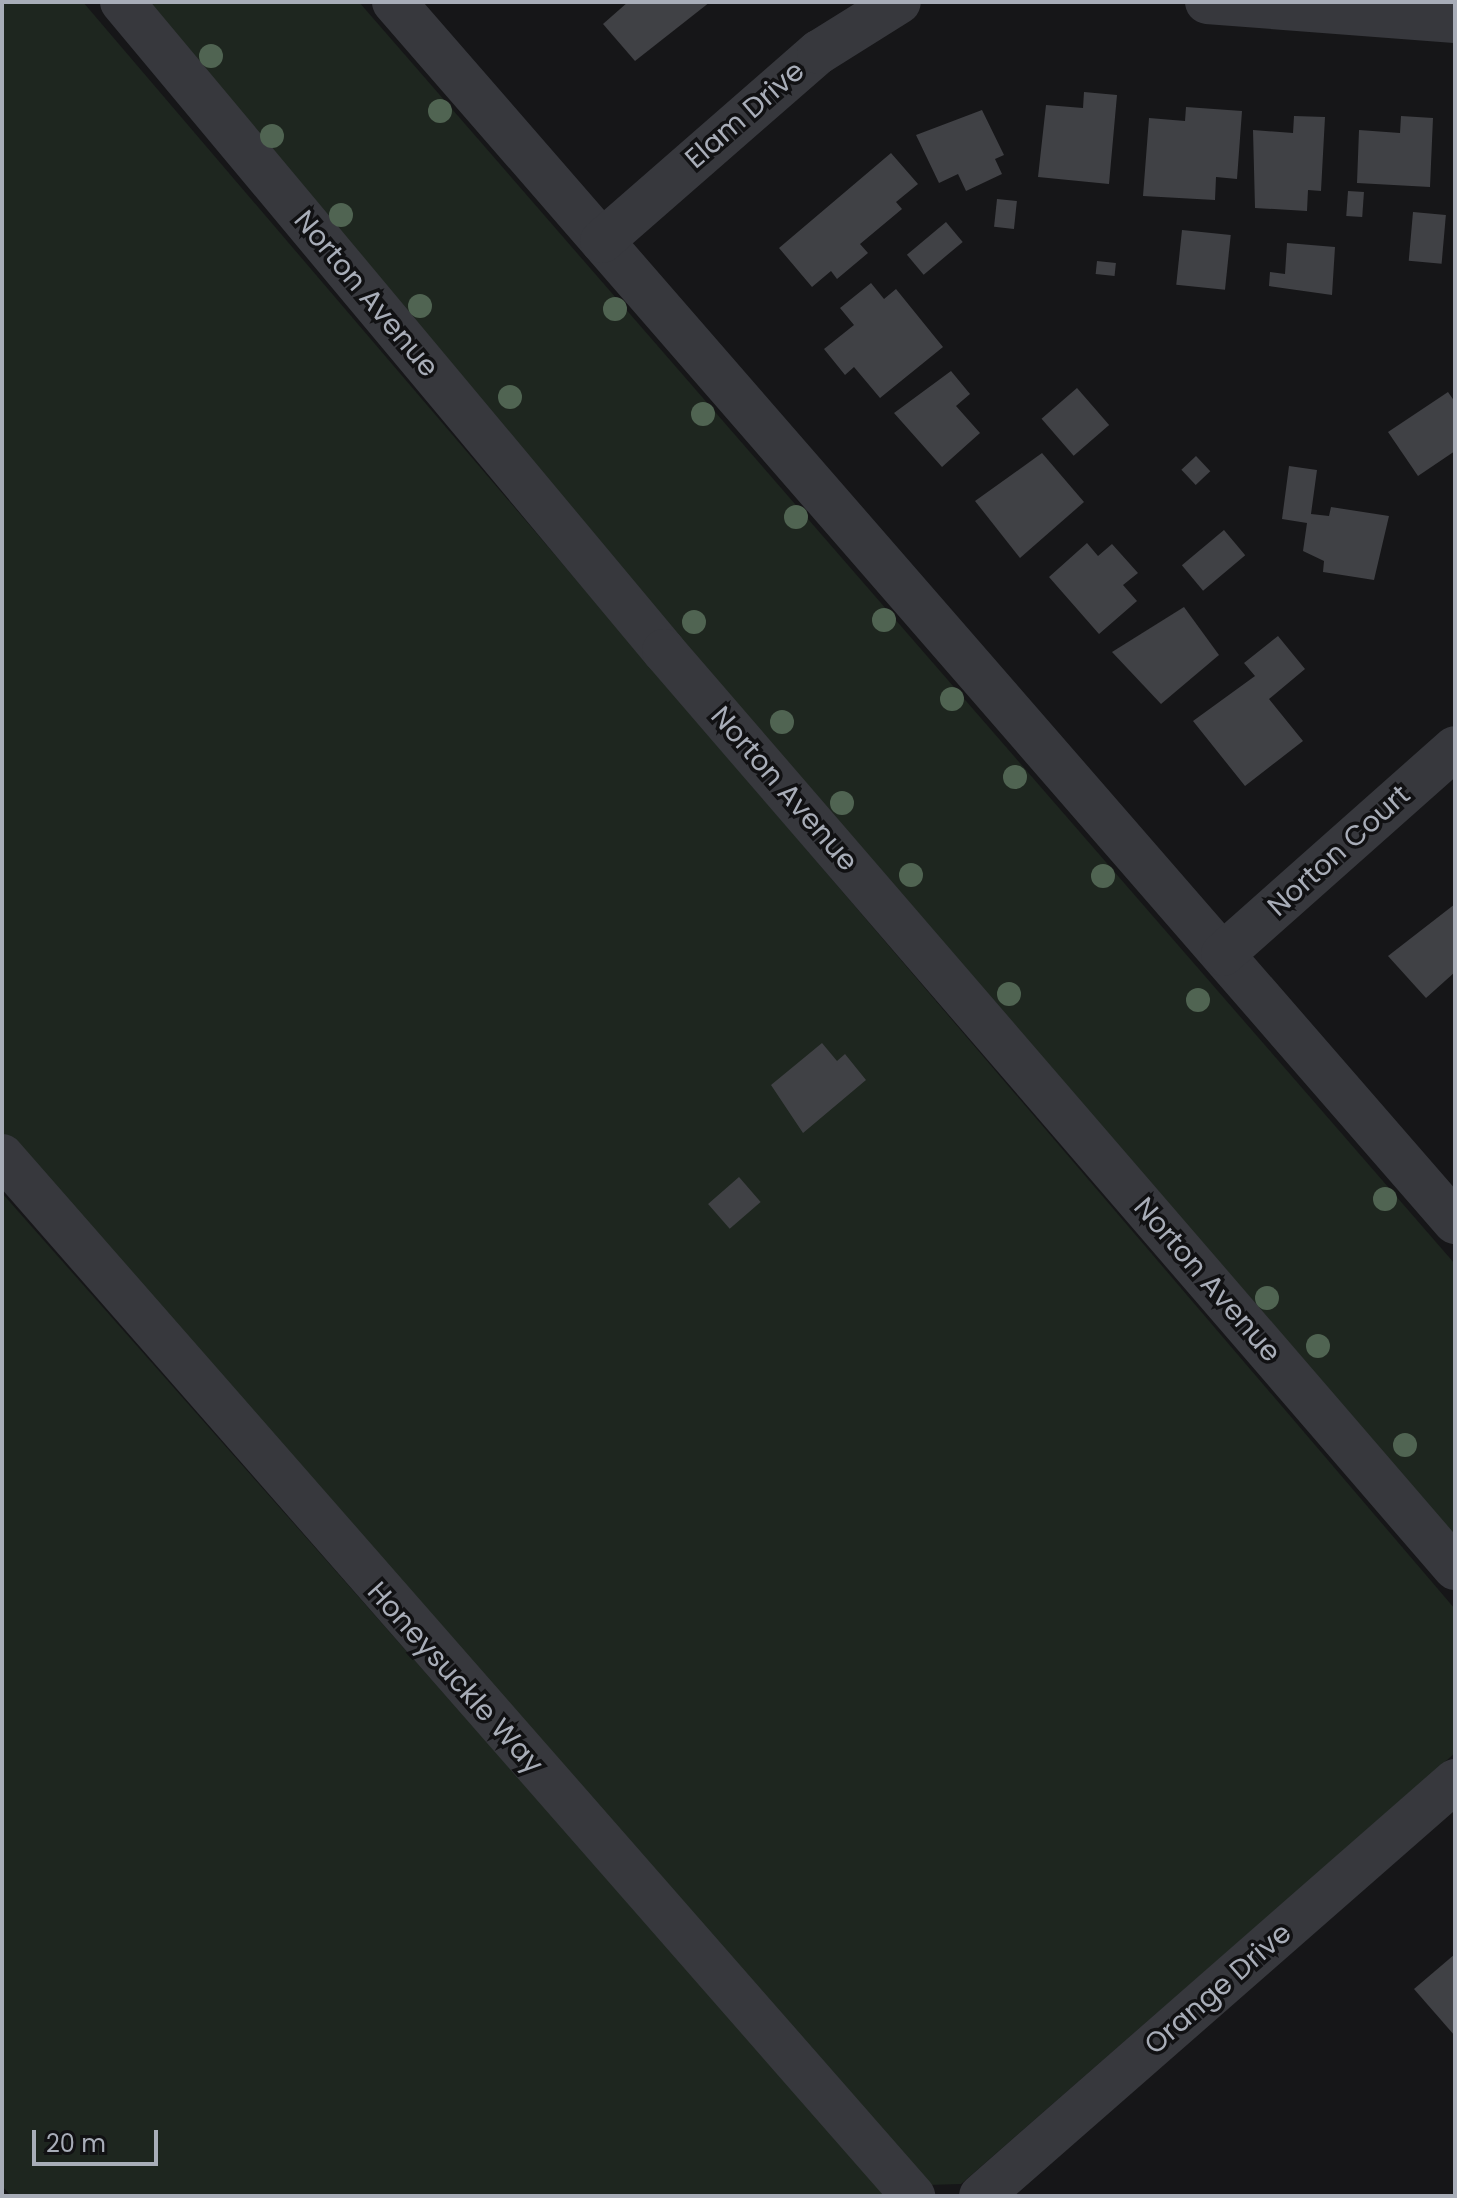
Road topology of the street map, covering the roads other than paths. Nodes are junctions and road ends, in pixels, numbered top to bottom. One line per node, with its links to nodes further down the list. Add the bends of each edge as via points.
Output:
1 (122, 2): 11 (street, Norton Avenue, via 664,651)
2 (394, 2): 6 (street)
3 (899, 2): 6 (street, Elam Drive, via 819,52)
4 (1207, 2): 5 (street)
5 (1455, 21)
6 (602, 241): 8 (street)
7 (1455, 748): 8 (street, Norton Court)
8 (1223, 954): 10 (street)
9 (2, 1156): 13 (street, Honeysuckle Way)
10 (1455, 1222)
11 (1455, 1568)
12 (1455, 1781): 14 (street, Orange Drive)
13 (913, 2196)
14 (981, 2196)

